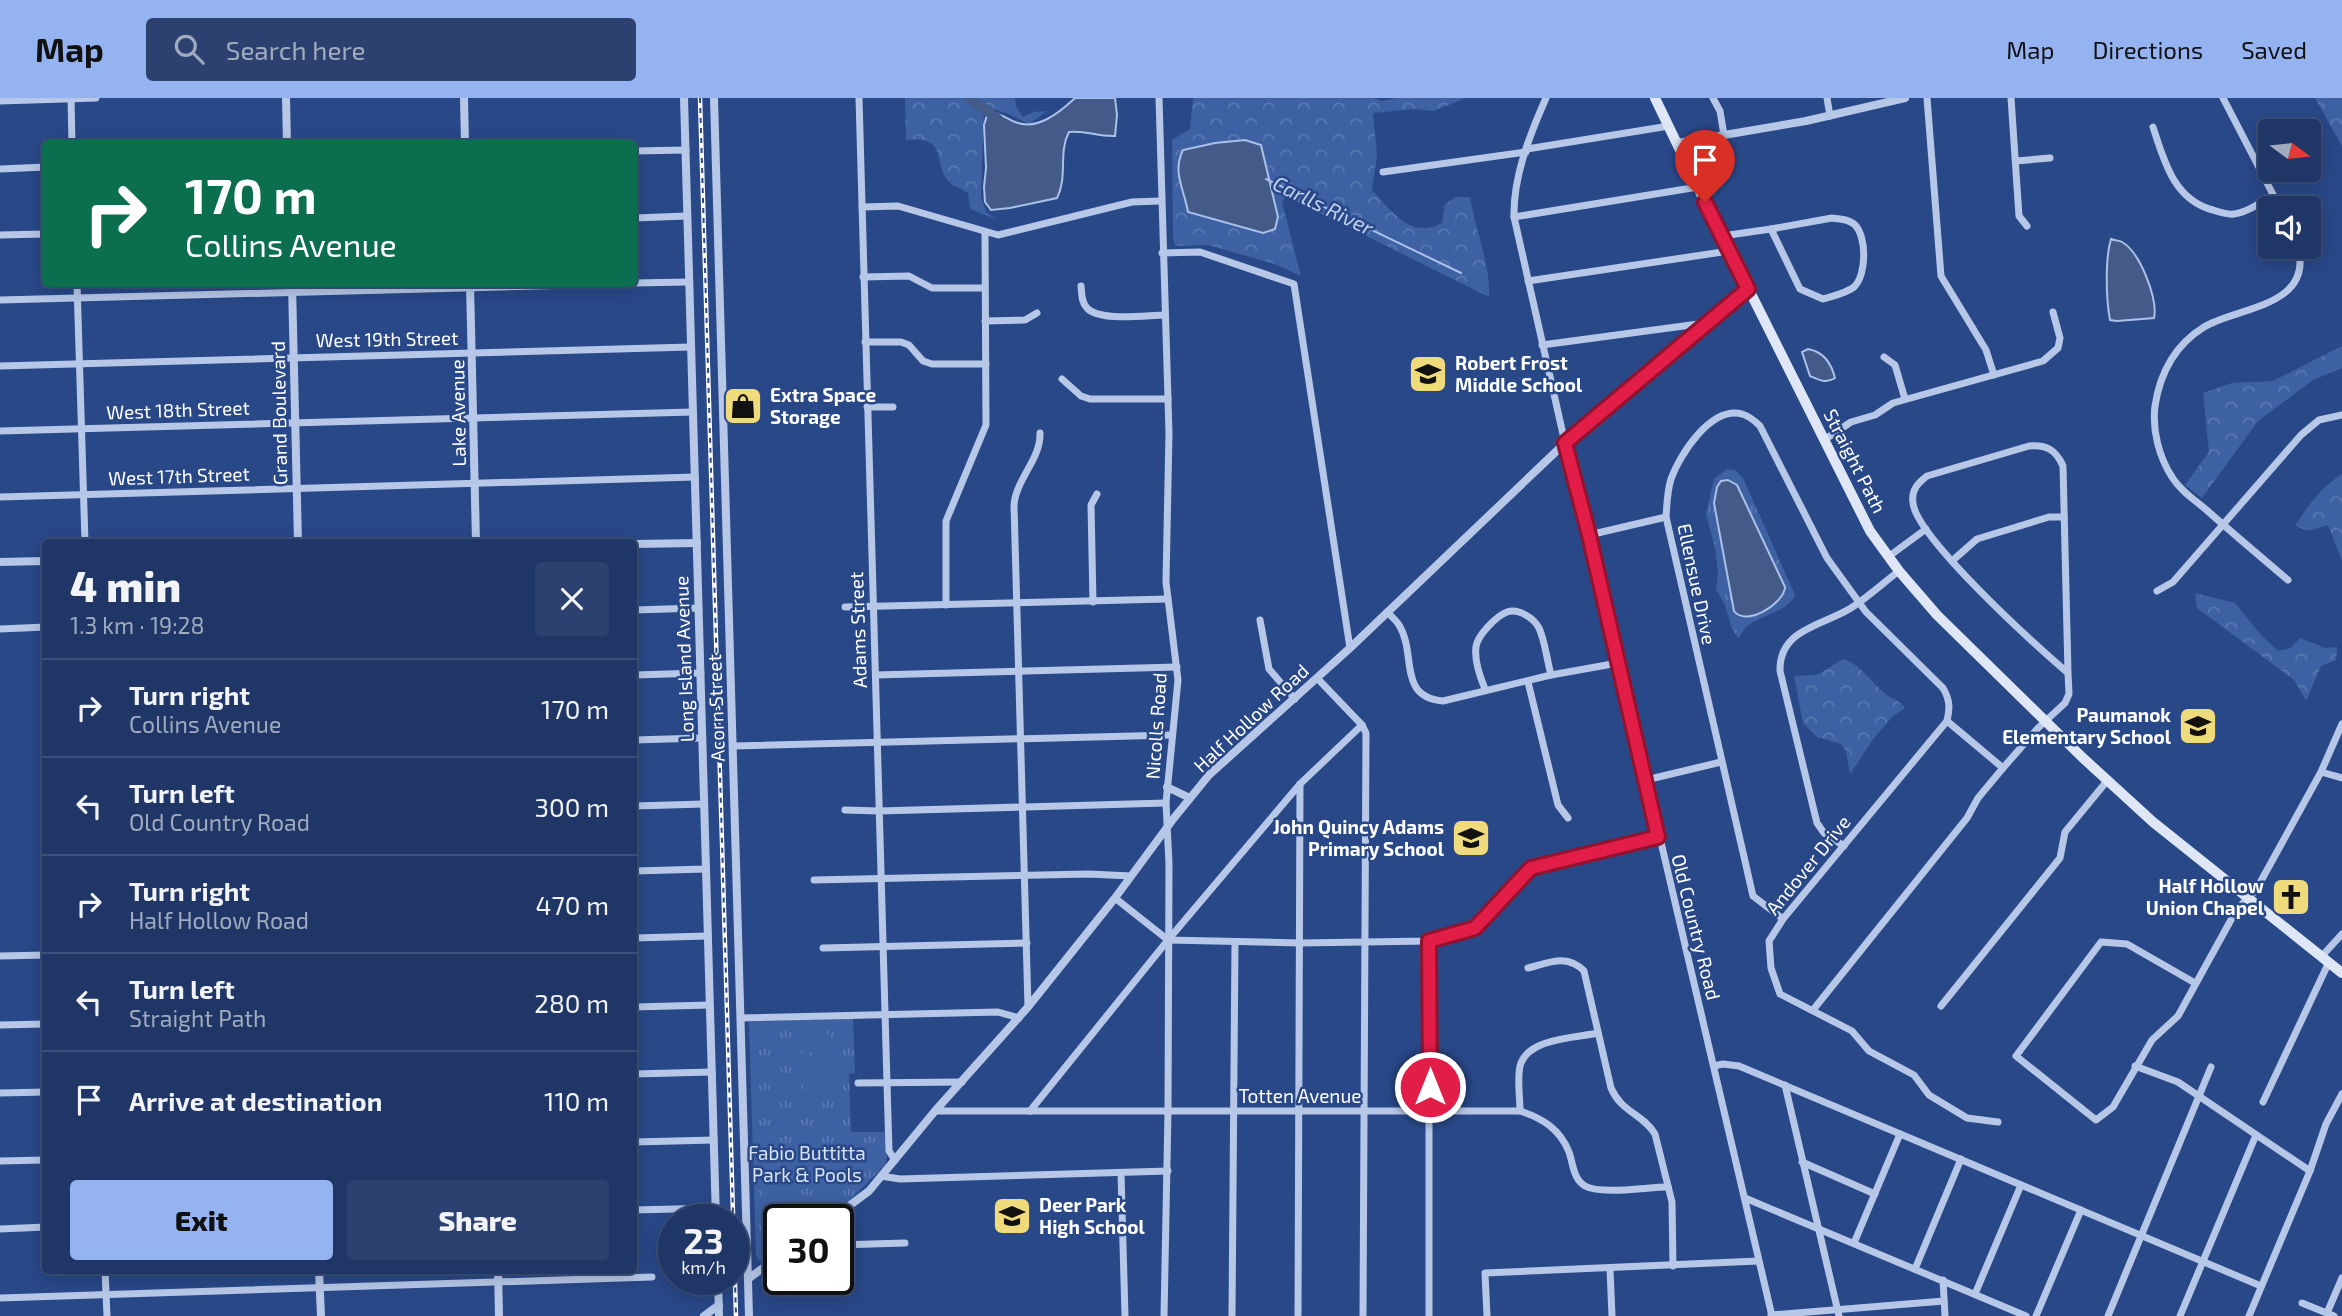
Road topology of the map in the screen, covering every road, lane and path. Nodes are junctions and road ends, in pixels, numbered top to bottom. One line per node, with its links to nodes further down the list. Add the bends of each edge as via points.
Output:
1 (71, 98): 2 (street); 17 (street); 22 (street)
2 (96, 98)
3 (286, 98): 23 (street)
4 (464, 98): 24 (street)
5 (684, 98): 26 (street, Long Island Avenue)
6 (714, 98): 150 (street, Acorn Street)
7 (859, 98): 37 (street, Adams Street)
8 (1159, 98): 36 (street, Nicolls Road)
9 (1546, 98): 28 (street, Old Country Road)
10 (1655, 98): 19 (main road, Straight Path)
11 (1713, 98): 21 (street)
12 (1827, 98): 18 (street)
13 (1905, 98): 18 (street)
14 (1927, 98): 77 (street, via 1941,276 1986,350)
15 (2011, 98): 30 (street)
16 (2223, 98): 35 (street)
17 (0, 101)
18 (1830, 116): 21 (street)
19 (1669, 126): 25 (main road, Straight Path); 28 (street)
20 (2152, 127): 35 (street, via 2168,171 2183,194 2201,207 2233,214)
21 (1724, 135): 25 (street)
22 (72, 140)
23 (287, 140)
24 (466, 140)
25 (1677, 143): 34 (main road, Straight Path)
26 (685, 150): 27 (street); 38 (street, Long Island Avenue)
27 (637, 151)
28 (1526, 151): 33 (street); 39 (street, Old Country Road, via 1514,195)
29 (2050, 158): 30 (street)
30 (2015, 161): 41 (street, via 2019,216)
31 (42, 167): 32 (street)
32 (0, 169)
33 (1383, 172)
34 (1698, 187): 39 (street); 46 (main road, Straight Path)
35 (2273, 195)
36 (1160, 201): 43 (street, via 1132,202 998,235); 48 (street, Nicolls Road)
37 (862, 206): 43 (street, via 898,206); 50 (street, Adams Street)
38 (687, 216): 40 (street); 52 (street, Long Island Avenue)
39 (1514, 217): 51 (street, Old Country Road)
40 (637, 218)
41 (2027, 226)
42 (1771, 229): 42 (street, via 1832,218 1853,223 1862,238 1859,281 1853,289 1836,295 1812,296 1801,289); 46 (street)
43 (985, 232): 59 (street)
44 (42, 234): 45 (street)
45 (0, 235)
46 (1722, 236): 47 (main road, Straight Path)
47 (1729, 251): 51 (street); 60 (main road, Straight Path)
48 (1162, 253): 65 (street, Nicolls Road); 128 (street, via 1200,252 1294,284)
49 (2299, 259): 100 (street, via 2289,289 2277,300 2194,334 2168,364 2157,390 2155,435 2172,478)
50 (863, 277): 59 (street, via 909,276 932,288); 68 (street, Adams Street)
51 (1528, 281): 69 (street, Old Country Road)
52 (689, 282): 53 (street); 70 (street, Long Island Avenue)
53 (637, 283)
54 (1082, 286): 65 (street, via 1087,309 1097,313 1116,317)
55 (76, 287): 61 (street)
56 (351, 287): 58 (street)
57 (470, 287): 71 (street, Lake Avenue)
58 (292, 288): 61 (street); 72 (street, Grand Boulevard)
59 (985, 288): 66 (street)
60 (1748, 289): 67 (street, Half Hollow Road); 90 (main road, Straight Path)
61 (77, 298): 62 (street); 74 (street)
62 (0, 300)
63 (2053, 312): 77 (street, via 2060,338 2051,356)
64 (1037, 313): 66 (street, via 1025,320)
65 (1165, 314): 79 (street, Nicolls Road)
66 (985, 321): 75 (street)
67 (1706, 323): 69 (street); 91 (street, Half Hollow Road)
68 (865, 342): 75 (street, via 901,342 932,364); 81 (street, Adams Street)
69 (1542, 345): 91 (street, Old Country Road)
70 (691, 347): 71 (street, West 19th Street); 83 (street, Long Island Avenue)
71 (472, 353): 72 (street, West 19th Street); 85 (street, Lake Avenue)
72 (294, 357): 74 (street, West 19th Street); 86 (street, Grand Boulevard)
73 (1884, 357): 80 (street, via 1895,365)
74 (79, 363): 76 (street, West 19th Street); 87 (street)
75 (986, 364): 119 (street, via 986,425 944,530)
76 (0, 366)
77 (1994, 375): 80 (street)
78 (1062, 379): 79 (street, via 1090,399)
79 (1168, 399): 115 (street, Nicolls Road)
80 (1906, 399): 90 (street, via 1851,422)
81 (867, 407): 82 (street); 120 (street, Adams Street)
82 (893, 407)
83 (693, 412): 85 (street, West 18th Street); 92 (street, Long Island Avenue)
84 (2342, 415): 100 (street, via 2319,420 2301,435)
85 (474, 418): 86 (street, West 18th Street); 93 (street, Lake Avenue)
86 (295, 422): 87 (street, West 18th Street); 94 (street, Grand Boulevard)
87 (81, 429): 88 (street, West 18th Street); 96 (street)
88 (0, 431)
89 (1040, 433): 118 (street, via 1038,449 1015,494)
90 (1824, 440): 108 (main road, Straight Path)
91 (1565, 443): 102 (street, Old Country Road); 124 (street, Half Hollow Road)
92 (695, 477): 93 (street, West 17th Street); 106 (street, Long Island Avenue)
93 (475, 483): 94 (street, West 17th Street); 105 (street, Lake Avenue)
94 (297, 489): 96 (street, West 17th Street); 104 (street, Grand Boulevard)
95 (1097, 494): 116 (street, via 1091,505)
96 (83, 495): 97 (street, West 17th Street); 103 (street)
97 (0, 497)
98 (1666, 517): 102 (street); 117 (street, Ellensue Drive, via 1672,478 1689,446 1725,414 1750,417 1767,437 1826,558); 151 (street, Ellensue Drive)
99 (2064, 517): 101 (street, via 2063,466 2059,457 2040,444 1927,476 1913,491 1912,502); 110 (street, via 2049,517 1977,539); 133 (street)
100 (2224, 526): 113 (street); 114 (street, via 2174,582)
101 (1926, 529): 108 (street); 110 (street)
102 (1589, 535): 129 (street, Old Country Road)
103 (85, 539)
104 (298, 539)
105 (476, 539)
106 (697, 543): 107 (street); 122 (street, Long Island Avenue)
107 (637, 544)
108 (1888, 557): 112 (main road, Straight Path)
109 (42, 561): 111 (street)
110 (1952, 561): 133 (street)
111 (0, 562)
112 (1899, 571): 117 (street); 142 (main road, Straight Path)
113 (2288, 580)
114 (2157, 591)
115 (1167, 599): 116 (street); 130 (street, Nicolls Road)
116 (1093, 602): 118 (street)
117 (1858, 602): 141 (street, via 1943,688 1949,697); 169 (street, via 1791,639 1780,659 1817,823)
118 (1017, 603): 119 (street); 131 (street)
119 (946, 605): 120 (street)
120 (873, 606): 121 (street); 136 (street, Adams Street)
121 (845, 607)
122 (699, 608): 123 (street); 132 (street, Long Island Avenue)
123 (637, 610)
124 (1388, 612): 128 (street, Half Hollow Road); 139 (street, via 1399,624 1413,686 1420,694 1443,701)
125 (1260, 620): 140 (street, via 1269,669)
126 (42, 627): 127 (street)
127 (0, 629)
128 (1350, 648): 137 (street, Half Hollow Road)
129 (1618, 663): 135 (street); 155 (street, Old Country Road)
130 (1177, 667): 131 (street); 145 (street, Nicolls Road)
131 (1018, 672): 136 (street); 148 (street)
132 (701, 673): 134 (street); 146 (street, Long Island Avenue)
133 (2068, 673): 142 (street, via 2065,703)
134 (637, 675)
135 (1551, 675): 138 (street); 139 (street, via 1539,627 1529,617 1507,612 1479,636 1476,645)
136 (876, 676): 149 (street, Adams Street)
137 (1317, 678): 140 (street, Half Hollow Road); 144 (street)
138 (1528, 682): 139 (street); 166 (street, via 1558,805)
139 (1485, 689)
140 (1295, 699): 159 (street, Half Hollow Road, via 1209,775)
141 (1947, 720): 152 (street); 169 (street, Andover Drive)
142 (2045, 721): 152 (street); 156 (main road, Straight Path)
143 (2342, 724): 153 (street)
144 (1362, 725): 157 (street); 185 (street, via 1366,733)
145 (1172, 735): 148 (street); 158 (street, Nicolls Road)
146 (702, 738): 147 (street); 161 (street, Long Island Avenue)
147 (637, 740)
148 (1021, 740): 149 (street); 163 (street)
149 (877, 743): 150 (street); 165 (street, Adams Street)
150 (733, 746): 202 (street, Acorn Street)
151 (1721, 762): 155 (street); 178 (street, Ellensue Drive, via 1753,896)
152 (2003, 768): 200 (street)
153 (2320, 772): 154 (street); 177 (street)
154 (2342, 778)
155 (1646, 780): 168 (street, Old Country Road)
156 (2108, 780): 177 (main road, Straight Path); 197 (street, via 2065,832 2060,858)
157 (1300, 784): 182 (street); 187 (street)
158 (1167, 787): 159 (street); 160 (street, Nicolls Road)
159 (1190, 799): 167 (street, Half Hollow Road)
160 (1166, 803): 163 (street); 167 (street, Nicolls Road)
161 (704, 804): 162 (street); 170 (street, Long Island Avenue)
162 (637, 806)
163 (1023, 807): 165 (street); 172 (street)
164 (845, 810): 165 (street)
165 (878, 811): 174 (street, Adams Street)
166 (1568, 818)
167 (1167, 830): 173 (street, Half Hollow Road); 182 (street, Nicolls Road)
168 (1658, 837): 183 (street, via 1531,868 1475,928); 207 (street, Old Country Road)
169 (1844, 846): 178 (street, Andover Drive)
170 (706, 869): 171 (street); 180 (street, Long Island Avenue)
171 (637, 871)
172 (1025, 876): 173 (street); 174 (street); 186 (street)
173 (1131, 876): 176 (street, Half Hollow Road)
174 (881, 879): 175 (street); 188 (street, Adams Street)
175 (814, 880)
176 (1115, 898): 182 (street); 199 (street, Half Hollow Road)
177 (2248, 899): 192 (main road, Straight Path); 195 (street, via 2237,909)
178 (1783, 919): 200 (street, Andover Drive, via 1769,941 1771,968 1780,994)
179 (2342, 934): 192 (street)
180 (708, 936): 181 (street); 196 (street, Long Island Avenue)
181 (637, 938)
182 (1168, 940): 184 (street); 222 (street); 226 (street, Nicolls Road)
183 (1429, 941): 185 (street); 224 (street)
184 (1234, 942): 187 (street); 227 (street)
185 (1365, 942): 187 (street); 223 (street)
186 (1027, 943): 188 (street); 199 (street)
187 (1300, 943): 228 (street)
188 (883, 947): 189 (street); 201 (street, Adams Street)
189 (824, 948)
190 (42, 955): 191 (street)
191 (0, 957)
192 (2325, 959): 194 (main road, Straight Path); 220 (street)
193 (1528, 968): 206 (street, via 1576,962 1584,971)
194 (2342, 973)
195 (2195, 983): 208 (street, via 2178,1016 2151,1040); 208 (street, via 2127,944 2101,942 2016,1056 2095,1120 2113,1107)
196 (710, 1005): 198 (street); 210 (street, Long Island Avenue)
197 (1941, 1006)
198 (637, 1007)
199 (1028, 1007): 203 (street, Half Hollow Road)
200 (1813, 1010): 229 (street, Andover Drive, via 1852,1031 1870,1051 1914,1075 1929,1095 1967,1118)
201 (885, 1015): 202 (street); 203 (street, via 998,1012); 214 (street, Adams Street)
202 (741, 1018): 248 (street, Acorn Street)
203 (1018, 1018): 212 (street, Half Hollow Road)
204 (42, 1024): 205 (street)
205 (0, 1025)
206 (1598, 1033): 225 (street, via 1542,1044 1526,1054 1521,1064); 244 (street, via 1616,1100 1650,1126)
207 (1714, 1066): 215 (street, via 1739,1066); 246 (street, Old Country Road)
208 (2135, 1066): 219 (street, via 2178,1082)
209 (2211, 1067): 219 (street)
210 (712, 1072): 211 (street); 232 (street, Long Island Avenue)
211 (637, 1074)
212 (963, 1082): 214 (street); 221 (street, Half Hollow Road)
213 (858, 1083): 214 (street)
214 (887, 1083): 235 (street, Adams Street, via 889,1151)
215 (1785, 1085): 230 (street); 238 (street)
216 (42, 1092): 217 (street)
217 (0, 1093)
218 (2342, 1094): 240 (street)
219 (2199, 1096): 231 (street); 256 (street)
220 (2263, 1102)
221 (934, 1111): 222 (street, Totten Avenue); 235 (street, Half Hollow Road)
222 (1030, 1111): 226 (street, Totten Avenue)
223 (1364, 1111): 224 (street, Totten Avenue); 228 (street, Totten Avenue); 296 (street)
224 (1430, 1111): 225 (street, Totten Avenue); 297 (street)
225 (1520, 1111): 244 (street, Totten Avenue, via 1560,1135 1576,1178 1584,1185 1598,1189)
226 (1168, 1112): 227 (street, Totten Avenue); 239 (street, Nicolls Road)
227 (1234, 1112): 228 (street, Totten Avenue); 294 (street)
228 (1299, 1112): 295 (street)
229 (1998, 1122)
230 (1900, 1134): 236 (street); 245 (street)
231 (2256, 1135): 240 (street); 261 (street)
232 (714, 1140): 233 (street); 247 (street, Long Island Avenue)
233 (637, 1142)
234 (42, 1160): 237 (street)
235 (895, 1160): 242 (street, Half Hollow Road)
236 (1961, 1160): 243 (street); 264 (street)
237 (0, 1161)
238 (1802, 1162): 245 (street); 254 (street)
239 (1168, 1171): 241 (street); 293 (street, Nicolls Road)
240 (2310, 1171): 272 (street)
241 (1121, 1173): 242 (street); 292 (street)
242 (883, 1176): 249 (street, Half Hollow Road)
243 (2021, 1185): 252 (street); 274 (street)
244 (1668, 1186): 262 (street)
245 (1875, 1194): 258 (street)
246 (1745, 1198): 254 (street); 260 (street, Old Country Road)
247 (716, 1204)
248 (746, 1204)
249 (852, 1204)
250 (658, 1209): 251 (street)
251 (637, 1210)
252 (2081, 1210): 256 (street); 302 (street)
253 (42, 1227): 255 (street)
254 (1819, 1228): 258 (street); 282 (street)
255 (0, 1229)
256 (2141, 1235): 261 (street); 303 (street)
257 (905, 1243): 259 (street)
258 (1854, 1244): 264 (street)
259 (854, 1245)
260 (1758, 1261): 262 (street); 284 (street, Old Country Road)
261 (2202, 1261): 272 (street); 304 (street)
262 (1673, 1266): 263 (street)
263 (1610, 1269): 298 (street, via 1485,1273); 299 (street)
264 (1914, 1269): 270 (street)
265 (105, 1274): 275 (street)
266 (319, 1274): 273 (street)
267 (498, 1274): 271 (street)
268 (652, 1277): 271 (street)
269 (2342, 1278): 285 (street)
270 (1943, 1280): 274 (street); 279 (street)
271 (498, 1282): 273 (street); 288 (street)
272 (2261, 1286): 305 (street)
273 (320, 1289): 275 (street); 287 (street)
274 (1975, 1294): 283 (street)
275 (106, 1295): 278 (street); 286 (street)
276 (719, 1295): 281 (street)
277 (748, 1295): 291 (street, Acorn Street)
278 (0, 1298)
279 (1944, 1301): 282 (street); 300 (street)
280 (2302, 1303): 285 (street)
281 (719, 1305): 289 (street); 290 (street)
282 (1838, 1313): 284 (street)
283 (2010, 1313): 301 (street)
284 (1772, 1315)
285 (2331, 1315)
286 (107, 1316)
287 (321, 1316)
288 (499, 1316)
289 (704, 1316)
290 (719, 1316)
291 (749, 1316)
292 (1125, 1316)
293 (1164, 1316)
294 (1232, 1316)
295 (1298, 1316)
296 (1363, 1316)
297 (1429, 1316)
298 (1487, 1316)
299 (1612, 1316)
300 (1945, 1316)
301 (2026, 1316)
302 (2036, 1316)
303 (2108, 1316)
304 (2179, 1316)
305 (2249, 1316)

